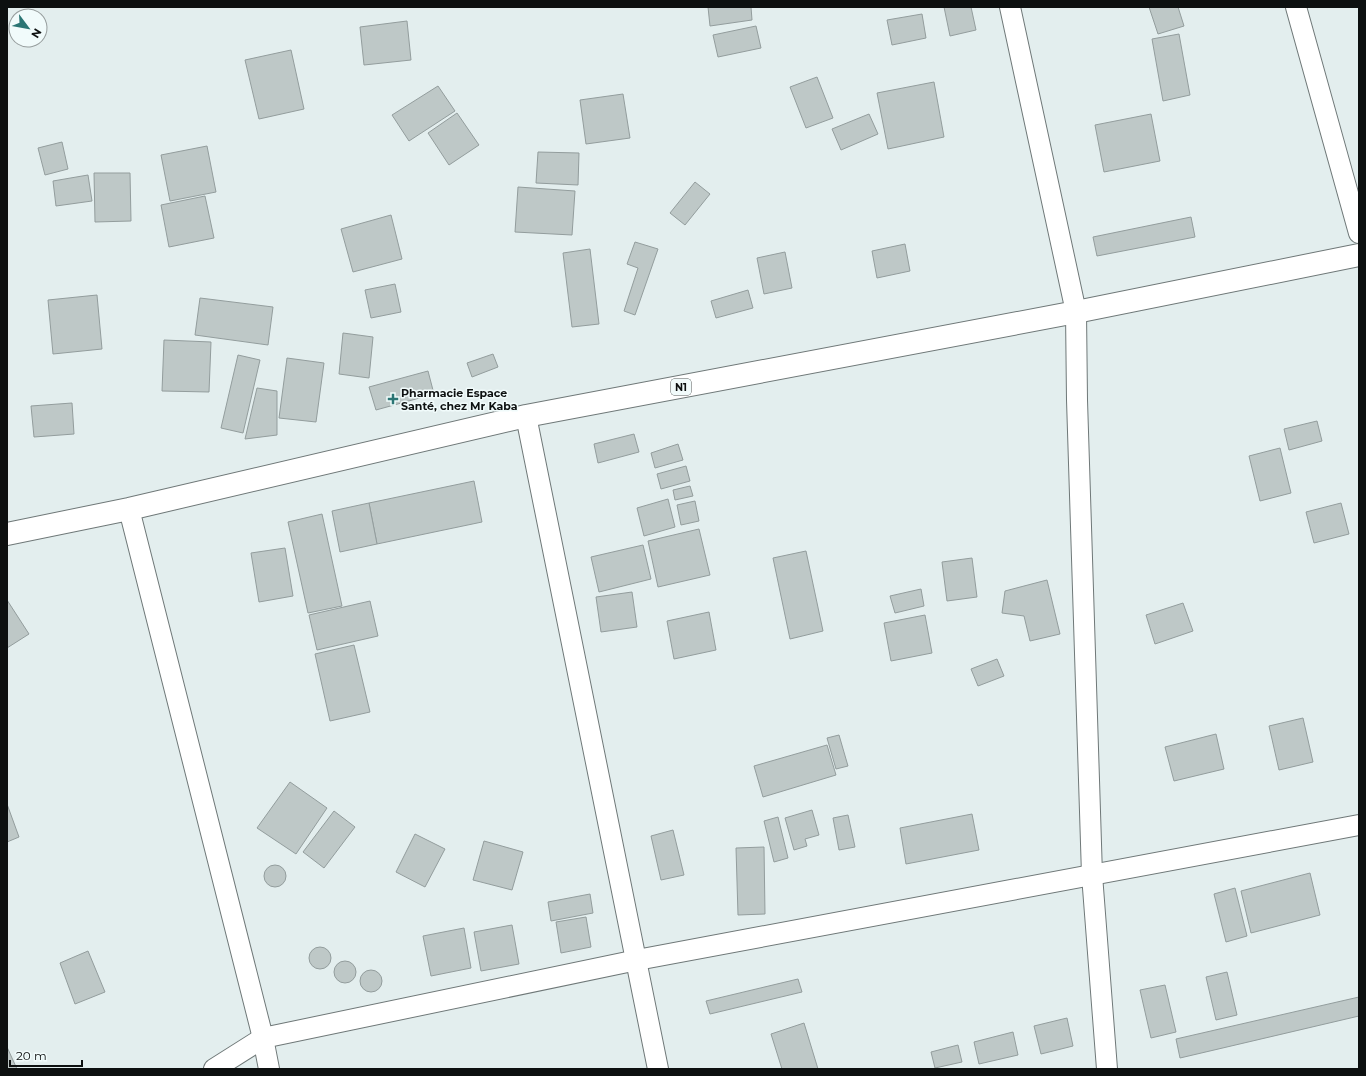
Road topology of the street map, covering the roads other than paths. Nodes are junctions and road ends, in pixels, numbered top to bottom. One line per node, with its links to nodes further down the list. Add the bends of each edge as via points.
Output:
1 (1010, 7): 5 (street)
2 (1296, 7): 3 (street)
3 (1359, 233)
4 (1359, 255): 5 (highway, N1)
5 (1076, 312): 6 (highway, N1); 10 (street)
6 (526, 416): 7 (highway, N1); 11 (street)
7 (129, 510): 8 (highway, N1); 12 (street)
8 (7, 534)
9 (1359, 825): 10 (street)
10 (1092, 875): 11 (street); 16 (street)
11 (637, 960): 12 (street); 15 (street)
12 (263, 1038): 13 (street); 14 (street)
13 (214, 1069)
14 (269, 1069)
15 (658, 1069)
16 (1107, 1069)

